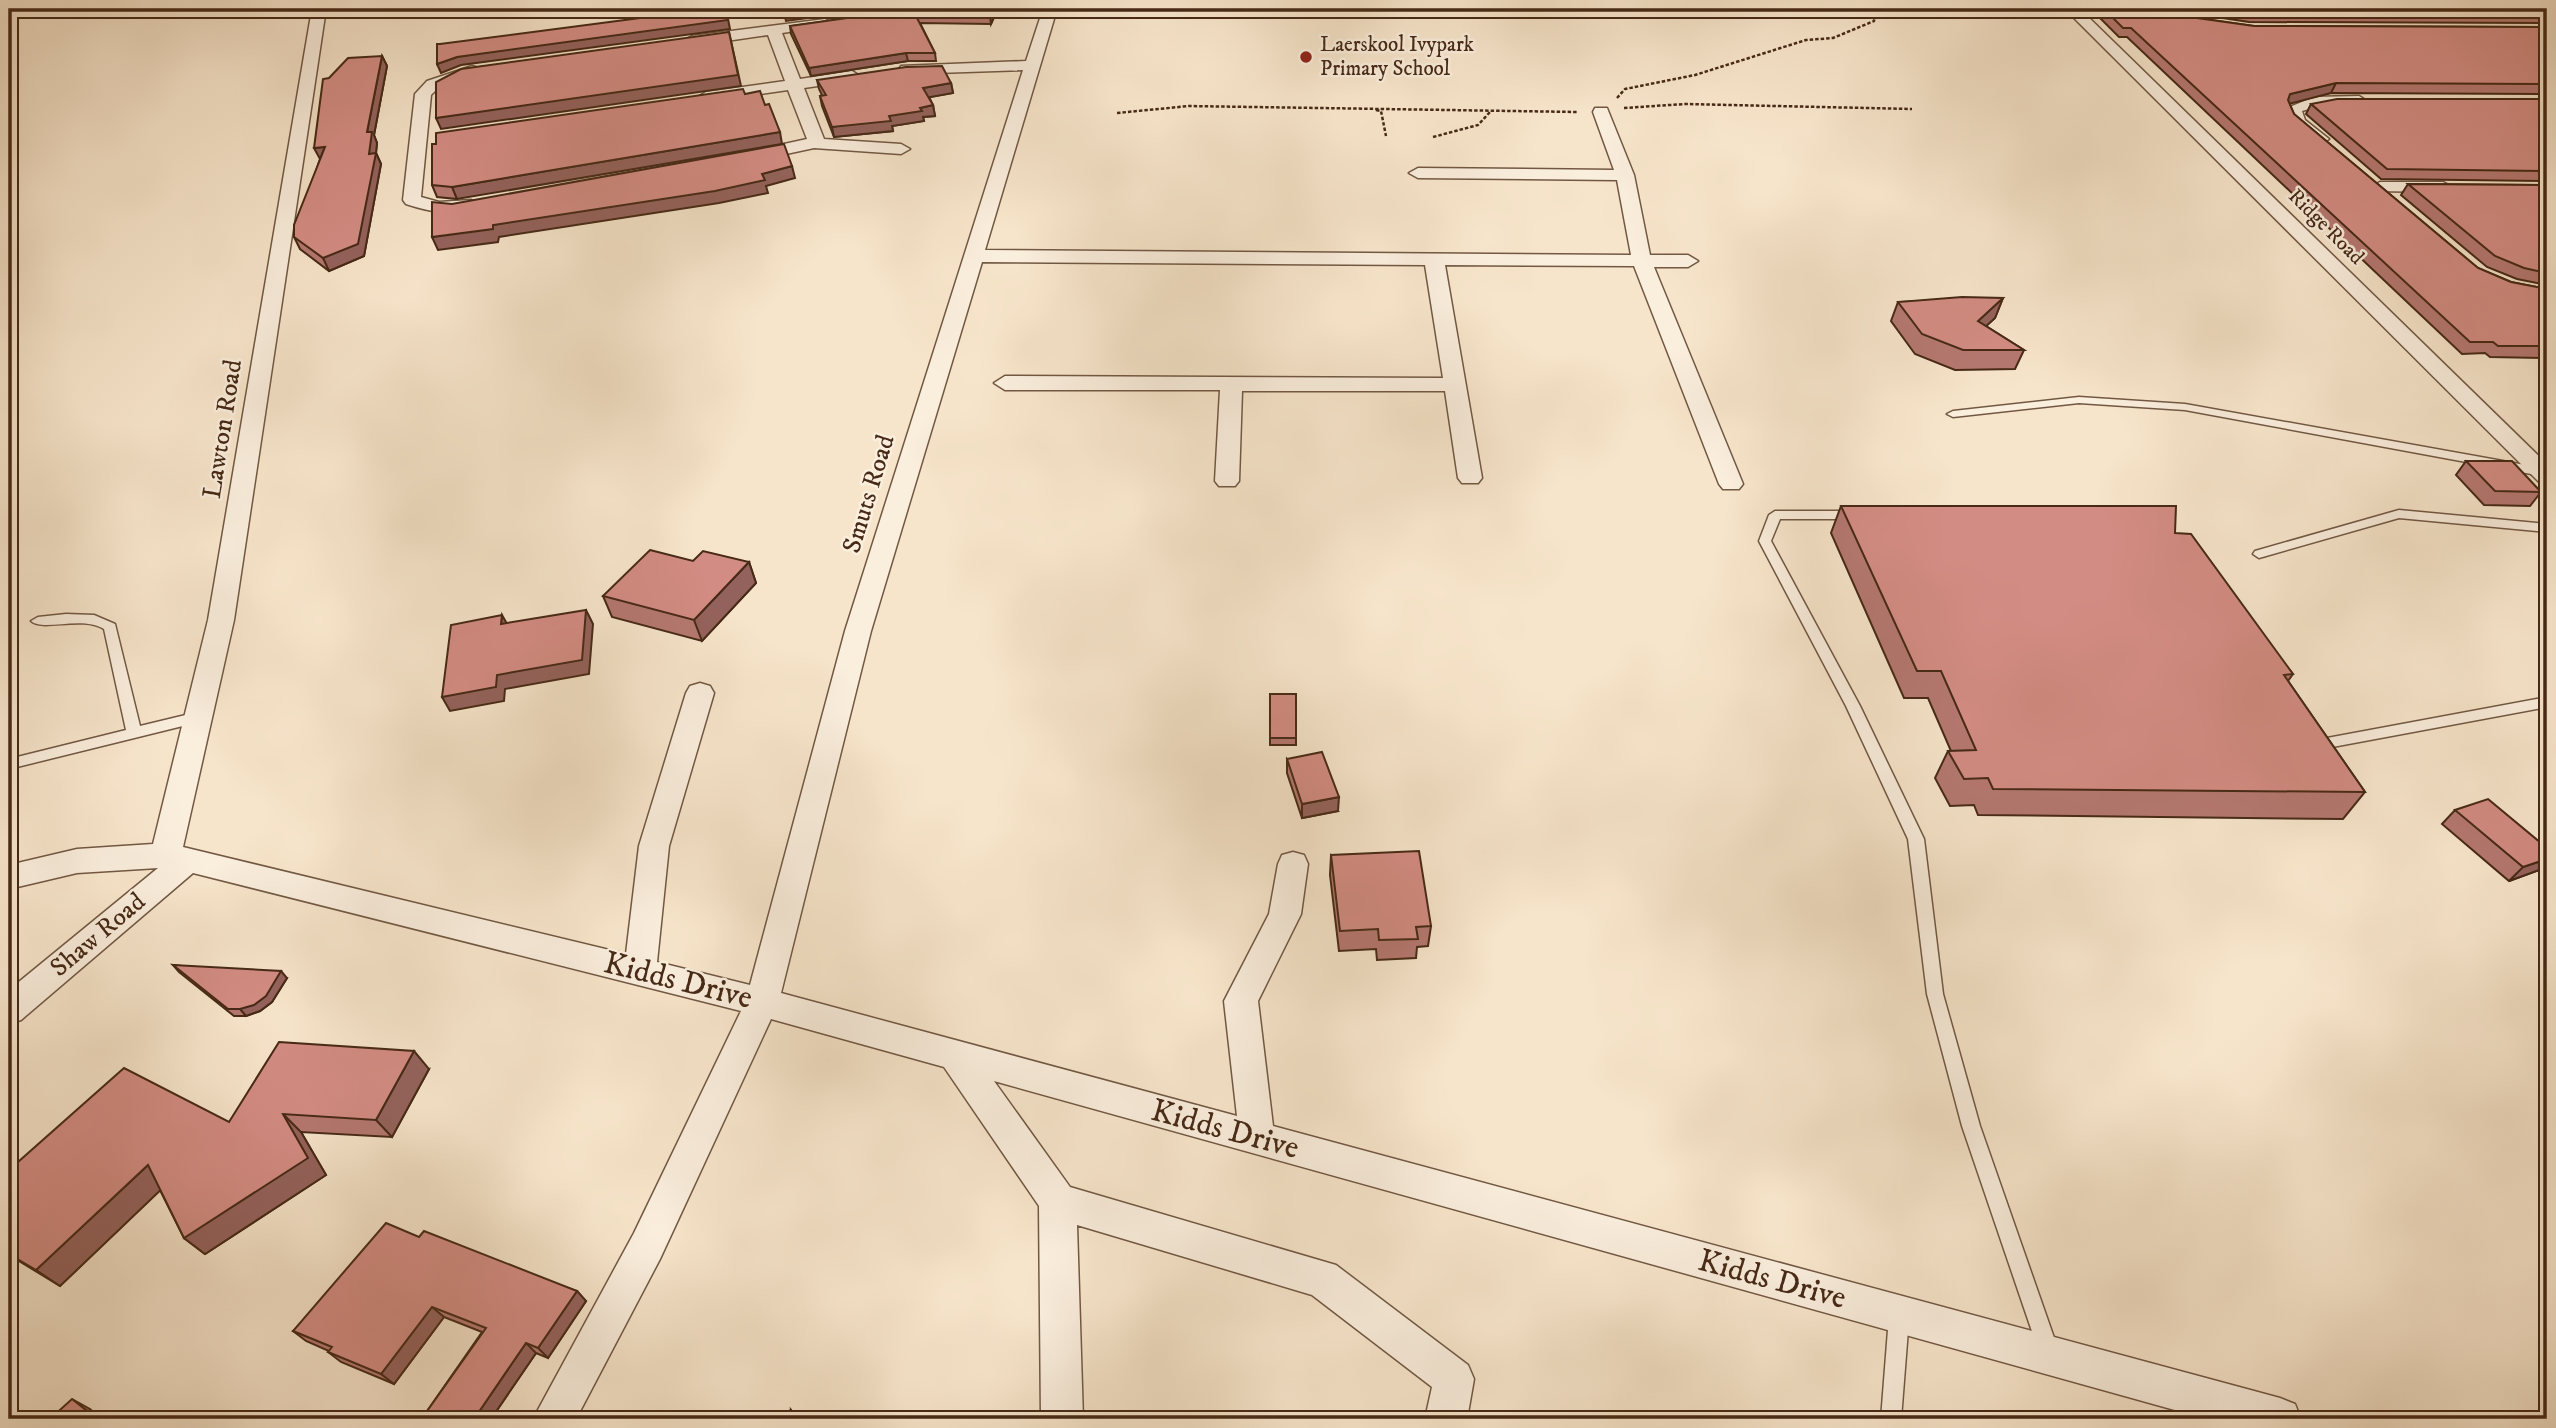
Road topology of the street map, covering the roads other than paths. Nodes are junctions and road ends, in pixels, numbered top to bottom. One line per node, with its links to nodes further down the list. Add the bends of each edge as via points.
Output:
1 (319, 9): 42 (street, Lawton Road, via 221,620)
2 (1050, 9): 7 (street, Smuts Road)
3 (2072, 9): 32 (street, Ridge Road)
4 (840, 21): 5 (street)
5 (773, 30): 6 (street); 11 (street)
6 (678, 43)
7 (1033, 65): 9 (street); 24 (street, Smuts Road)
8 (488, 69): 22 (street, via 447,77 423,94 427,139 412,200 438,208)
9 (895, 71)
10 (870, 74): 11 (street)
11 (793, 84): 12 (street); 15 (street)
12 (693, 99)
13 (2370, 101): 17 (street, via 2314,102 2293,109 2298,122)
14 (1601, 112): 20 (street)
15 (814, 143): 16 (street); 18 (street)
16 (901, 149)
17 (2339, 154)
18 (727, 161)
19 (1418, 173): 20 (street)
20 (1625, 175): 26 (street)
21 (2463, 187): 23 (street, via 2375,183)
22 (484, 203)
23 (2400, 204)
24 (974, 256): 25 (street); 50 (street, Smuts Road, via 858,631)
25 (1434, 259): 26 (street); 30 (street)
26 (1642, 261): 27 (street); 35 (street)
27 (1688, 261)
28 (1005, 383): 29 (street)
29 (1231, 384): 30 (street); 34 (street)
30 (1455, 385): 33 (street)
31 (1953, 414): 32 (lane, via 2079,400 2185,407)
32 (2545, 475)
33 (1470, 478)
34 (1227, 481)
35 (1731, 484)
36 (1867, 515): 56 (lane, via 1775,515 1765,541 1859,718 1916,839 1935,994 1970,1126)
37 (2547, 528): 38 (lane, via 2399,514)
38 (2259, 554)
39 (38, 621): 43 (lane, via 90,618 110,627)
40 (700, 693): 49 (street, via 654,846)
41 (2547, 702): 44 (lane)
42 (198, 717): 43 (lane); 46 (street, Lawton Road)
43 (134, 733): 45 (lane)
44 (2327, 743)
45 (9, 764)
46 (177, 858): 48 (street, Kidds Drive, via 77,861); 49 (street, Kidds Drive); 51 (street, Shaw Road)
47 (1293, 864): 53 (street, via 1285,914 1241,1001)
48 (9, 877)
49 (640, 971): 50 (street, Kidds Drive)
50 (762, 1002): 52 (street, Kidds Drive); 57 (street, Smuts Road, via 647,1246)
51 (9, 1010)
52 (955, 1055): 53 (street, Kidds Drive); 54 (street)
53 (1257, 1139): 55 (street, Kidds Drive)
54 (1058, 1201): 58 (street); 59 (street, via 1322,1279 1454,1379)
55 (1899, 1315): 56 (street, Kidds Drive); 60 (lane)
56 (2051, 1357): 61 (street, Kidds Drive)
57 (554, 1419)
58 (1062, 1419)
59 (1446, 1419)
60 (1891, 1419)
61 (2280, 1419)

